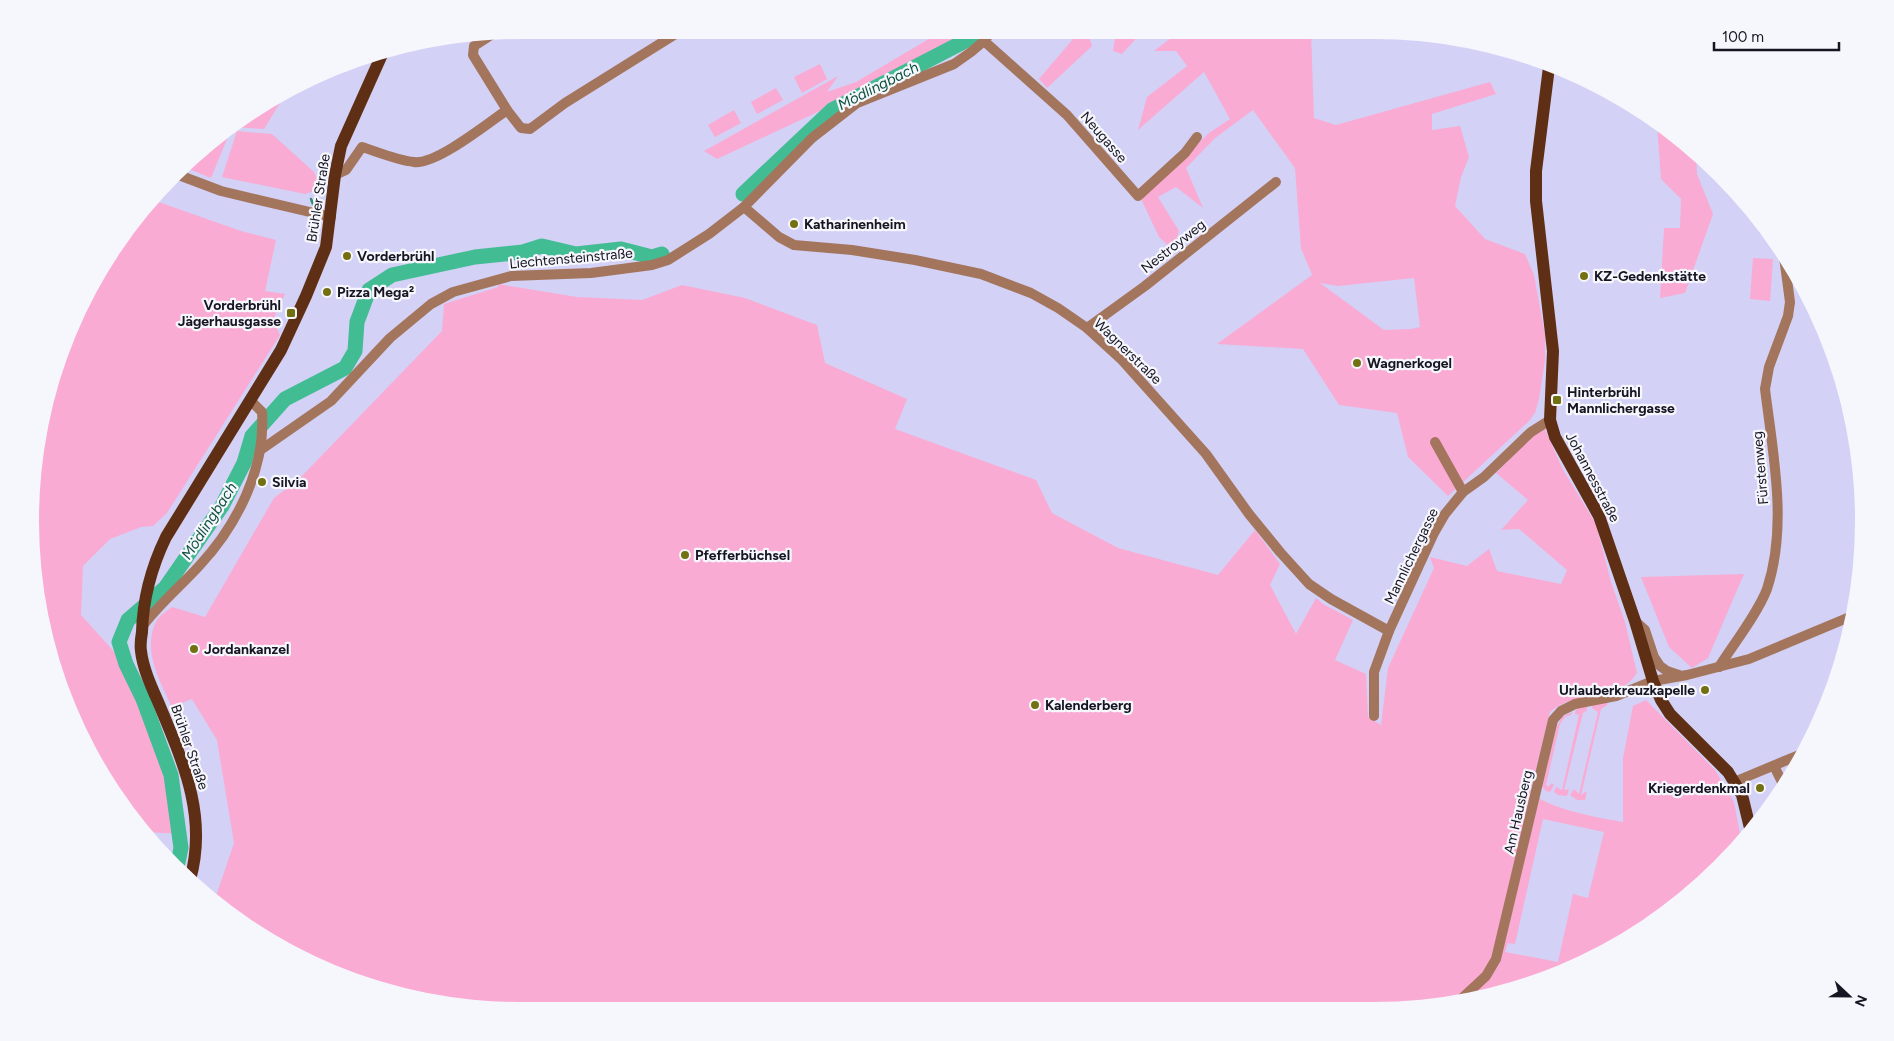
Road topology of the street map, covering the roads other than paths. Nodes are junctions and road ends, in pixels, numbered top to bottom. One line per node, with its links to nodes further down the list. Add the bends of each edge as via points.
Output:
1 (668, 39): 6 (street, via 565,103 530,130 521,128)
2 (482, 41): 6 (street, via 474,46 473,55)
3 (984, 41): 7 (street, Neugasse, via 1067,115 1138,196 1185,153); 11 (street, Liechtensteinstraße, via 954,64 857,103 812,138)
4 (380, 60): 8 (main road, Brühler Straße, via 341,146)
5 (1548, 71): 16 (main road, Johannesstraße, via 1536,170 1536,200 1554,351)
6 (507, 110): 8 (street, via 446,152 422,162 406,161 362,147 346,170)
7 (1197, 137)
8 (335, 175): 12 (main road, Brühler Straße)
9 (183, 177): 12 (street, via 221,191)
10 (1276, 182): 14 (street, Nestroyweg, via 1145,286)
11 (744, 206): 14 (street, Wagnerstraße, via 779,237 794,245 852,250 981,274 1031,293); 18 (street, Liechtensteinstraße, via 679,254 652,265 591,273 510,276 453,292 431,304 390,338 330,401)
12 (331, 217): 15 (main road, Brühler Straße, via 326,247 316,273 281,350)
13 (1786, 272): 24 (street, Fürstenweg, via 1790,302 1788,316 1769,367 1765,389 1778,524 1776,556 1766,591)
14 (1086, 328): 23 (street, Wagnerstraße, via 1121,359 1206,454 1248,514 1309,584)
15 (251, 401): 18 (street, via 262,412); 22 (main road, Brühler Straße, via 153,563)
16 (1550, 420): 19 (street, Mannlichergasse, via 1531,432 1484,477); 21 (main road, Johannesstraße, via 1561,452 1599,516)
17 (1435, 442): 19 (street)
18 (262, 449): 22 (street, via 247,494 230,526 201,564)
19 (1463, 492): 23 (street, Mannlichergasse, via 1434,533)
20 (1845, 619): 24 (street, Am Hausberg, via 1750,659)
21 (1635, 621): 25 (street, via 1645,630 1660,666 1677,675); 26 (main road, Johannesstraße)
22 (142, 622): 33 (main road, Brühler Straße, via 141,651 150,682 191,789 197,830)
23 (1389, 631): 27 (street, Mannlichergasse, via 1374,672)
24 (1719, 667): 25 (street, Am Hausberg)
25 (1687, 675): 26 (street, Am Hausberg)
26 (1653, 681): 31 (main road, Johannesstraße, via 1670,714 1721,764); 34 (street, Am Hausberg, via 1616,696 1575,704 1553,720 1496,959)
27 (1374, 716)
28 (1793, 758): 29 (street)
29 (1774, 766): 30 (street); 31 (street)
30 (1780, 778)
31 (1734, 782): 32 (main road, Johannesstraße, via 1742,795)
32 (1750, 821)
33 (191, 872)
34 (1470, 992)

